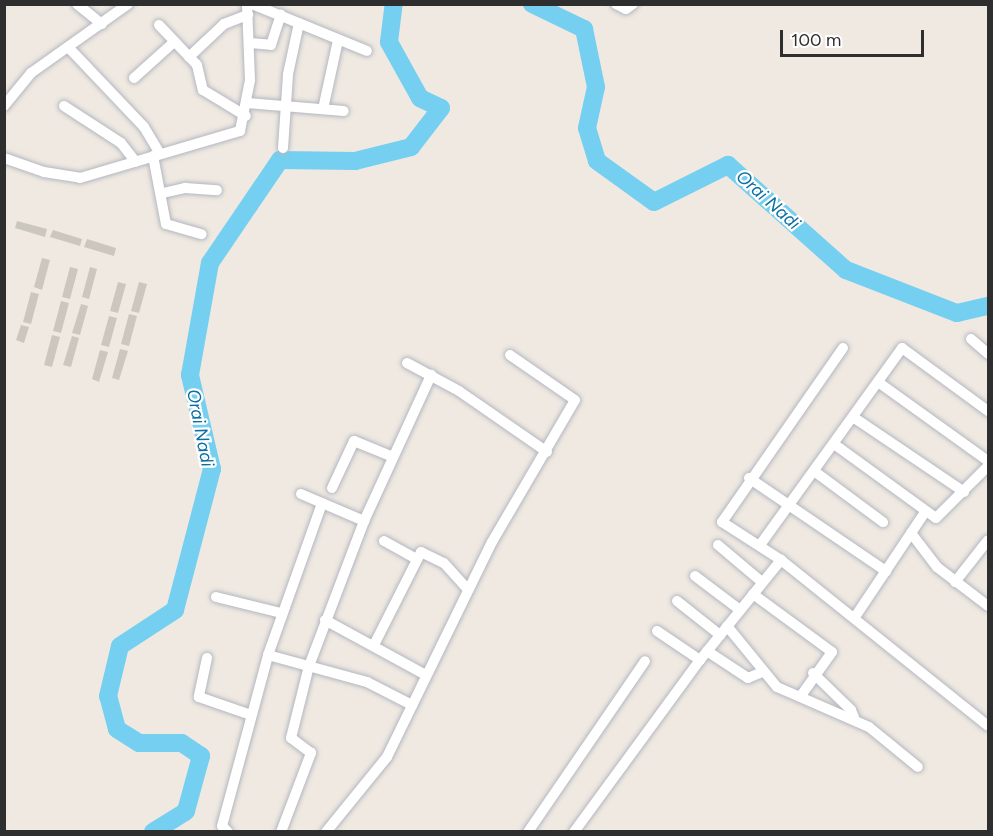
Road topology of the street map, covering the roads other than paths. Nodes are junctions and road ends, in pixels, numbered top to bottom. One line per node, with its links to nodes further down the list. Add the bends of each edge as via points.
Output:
1 (77, 4): 8 (street)
2 (128, 4): 8 (street)
3 (616, 4): 4 (street, via 626,9)
4 (633, 4)
5 (249, 8): 6 (street); 12 (street); 15 (street, via 224,24)
6 (281, 15): 7 (street); 12 (street, via 272,45)
7 (299, 23): 10 (street); 20 (street)
8 (102, 24): 13 (street)
9 (159, 25): 11 (street)
10 (338, 40): 14 (street); 21 (street)
11 (174, 42): 15 (street); 16 (street)
12 (250, 43): 17 (street)
13 (69, 48): 18 (street, via 31,73); 25 (street, via 144,127)
14 (367, 51)
15 (189, 57): 23 (street, via 199,71 203,90)
16 (134, 78)
17 (248, 103): 20 (street); 23 (street)
18 (4, 106)
19 (64, 106): 27 (street, via 121,144)
20 (284, 106): 21 (street); 24 (street)
21 (323, 109): 22 (street)
22 (344, 111)
23 (246, 117): 25 (street, via 234,134)
24 (283, 148)
25 (156, 155): 27 (street); 29 (street)
26 (4, 158): 27 (street, via 44,172 80,178)
27 (136, 162)
28 (217, 190): 29 (street, via 184,188)
29 (163, 193): 30 (street, via 166,224)
30 (202, 234)
31 (971, 339): 33 (street)
32 (843, 348): 46 (street)
33 (988, 354)
34 (510, 355): 41 (street, via 574,397)
35 (407, 363): 36 (street)
36 (431, 375): 41 (street); 42 (street)
37 (878, 382): 38 (street, via 906,348); 39 (street); 43 (street)
38 (988, 411)
39 (853, 417): 40 (street); 48 (street)
40 (834, 444): 45 (street); 52 (street)
41 (547, 452): 67 (street)
42 (393, 457): 47 (street, via 354,441); 53 (street)
43 (988, 461)
44 (988, 466): 48 (street)
45 (814, 471): 51 (street); 54 (street)
46 (749, 477): 51 (street); 59 (street, via 722,522)
47 (332, 488)
48 (964, 492): 52 (street, via 939,517)
49 (302, 494): 50 (street)
50 (322, 503): 53 (street); 73 (street)
51 (790, 504): 59 (street); 63 (street)
52 (925, 512): 55 (street)
53 (364, 521): 75 (street)
54 (883, 522)
55 (911, 533): 63 (street); 66 (street, via 936,567)
56 (988, 540): 60 (street)
57 (384, 541): 61 (street)
58 (718, 545): 65 (street)
59 (760, 545): 62 (street)
60 (985, 553): 66 (street)
61 (417, 559): 67 (street, via 425,552 444,563); 78 (street)
62 (781, 560): 65 (street); 74 (street)
63 (886, 571): 74 (street)
64 (695, 576): 72 (street)
65 (762, 582): 68 (street)
66 (956, 582): 71 (street)
67 (468, 590): 86 (street)
68 (753, 594): 72 (street); 85 (street, via 830,649 831,655)
69 (216, 597): 73 (street)
70 (677, 601): 76 (street)
71 (988, 606)
72 (740, 610): 76 (street)
73 (281, 613): 79 (street)
74 (855, 617): 91 (street)
75 (325, 620): 78 (street); 83 (street)
76 (724, 630): 80 (street); 84 (street)
77 (657, 631): 80 (street)
78 (375, 643): 86 (street)
79 (268, 655): 83 (street); 89 (street)
80 (703, 656): 84 (street, via 748,678); 97 (street)
81 (207, 658): 89 (street, via 199,697)
82 (645, 661): 96 (street)
83 (309, 666): 88 (street, via 367,682); 94 (street, via 291,738 311,753)
84 (762, 672): 87 (street, via 777,687)
85 (813, 673): 87 (street); 90 (street, via 851,710)
86 (426, 675): 88 (street)
87 (800, 697): 90 (street)
88 (412, 705): 95 (street, via 387,757)
89 (251, 715): 93 (street, via 222,826)
90 (855, 720): 92 (street)
91 (988, 726)
92 (918, 768)
93 (228, 831)
94 (281, 831)
95 (326, 831)
96 (528, 831)
97 (574, 831)

